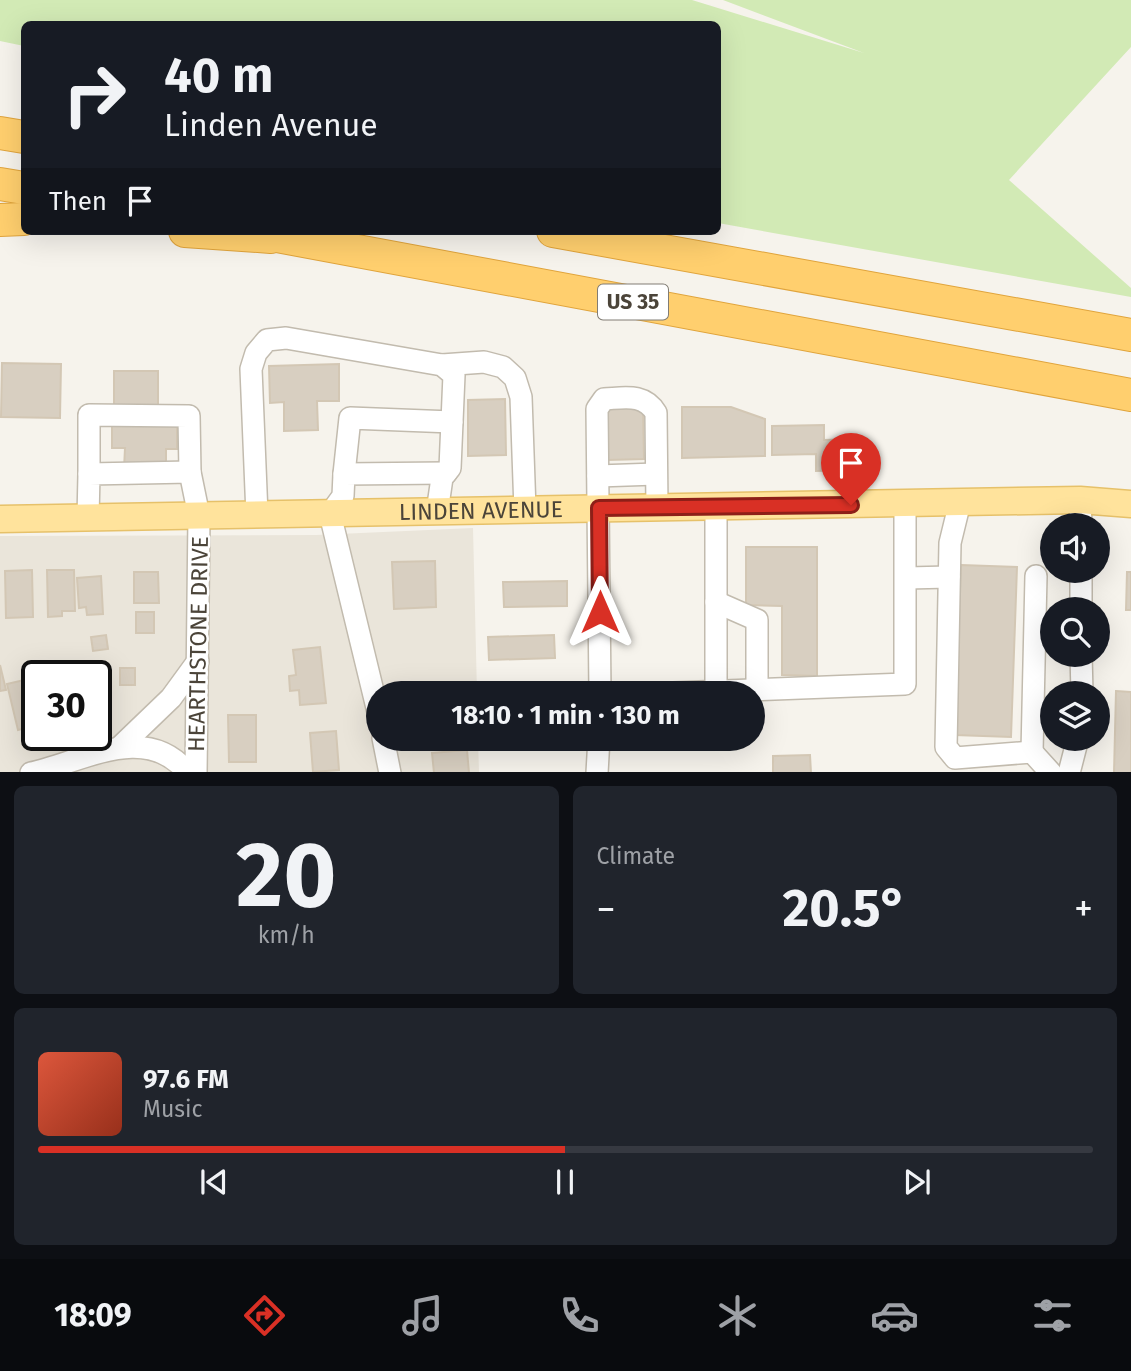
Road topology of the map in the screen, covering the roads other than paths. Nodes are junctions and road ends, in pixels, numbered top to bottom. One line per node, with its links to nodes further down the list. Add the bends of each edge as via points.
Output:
1 (0, 133): 2 (highway)
2 (21, 136)
3 (0, 184): 4 (highway)
4 (21, 188)
5 (21, 219): 6 (highway)
6 (0, 220)
7 (243, 235): 10 (highway)
8 (271, 235): 10 (highway, US 35)
9 (576, 235): 11 (highway, US 35)
10 (286, 238): 13 (highway, US 35)
11 (1131, 335)
12 (442, 365): 14 (street, via 454,375); 27 (street, via 485,362 503,367 515,378 521,397); 31 (street, via 286,338 267,340 251,369)
13 (1131, 395)
14 (452, 422): 16 (street); 18 (street, via 350,418)
15 (190, 472): 17 (street); 17 (street, HEARTHSTONE DRIVE, via 189,416 89,415); 32 (street, HEARTHSTONE DRIVE)
16 (446, 473): 18 (street); 28 (street)
17 (89, 474): 33 (street)
18 (344, 474): 30 (street, via 343,496)
19 (656, 474): 20 (street); 20 (street, via 656,413 650,403 642,398 604,399 597,409); 25 (street)
20 (598, 476): 26 (street)
21 (960, 502): 22 (main road, LINDEN AVENUE); 29 (main road, LINDEN AVENUE); 36 (street, via 950,543)
22 (905, 504): 24 (main road, LINDEN AVENUE); 37 (street)
23 (1131, 504): 29 (main road, LINDEN AVENUE)
24 (716, 506): 25 (main road, LINDEN AVENUE); 38 (street)
25 (657, 507): 26 (main road, LINDEN AVENUE)
26 (599, 508): 27 (main road, LINDEN AVENUE); 43 (street)
27 (524, 510): 28 (main road, LINDEN AVENUE)
28 (437, 512): 30 (main road, LINDEN AVENUE)
29 (1080, 513)
30 (330, 514): 31 (main road, LINDEN AVENUE); 42 (street)
31 (257, 515): 32 (main road, LINDEN AVENUE)
32 (199, 516): 33 (main road, LINDEN AVENUE); 40 (street, HEARTHSTONE DRIVE)
33 (88, 518): 34 (main road, LINDEN AVENUE)
34 (0, 519)
35 (1036, 576): 39 (street)
36 (949, 577): 37 (street); 51 (street, via 946,747 956,758)
37 (907, 578): 46 (street, via 905,684)
38 (716, 602): 44 (street); 45 (street, via 757,620)
39 (1040, 610)
40 (198, 661): 47 (street, via 171,698); 54 (street, HEARTHSTONE DRIVE)
41 (1040, 667): 51 (street)
42 (370, 681)
43 (600, 681)
44 (716, 681)
45 (757, 681)
46 (765, 689)
47 (121, 746): 52 (street); 53 (street, via 172,756)
48 (386, 751): 55 (street)
49 (598, 751): 56 (street)
50 (1075, 751): 58 (street)
51 (1032, 752): 57 (street)
52 (31, 772)
53 (188, 772)
54 (196, 772)
55 (390, 772)
56 (597, 772)
57 (1051, 772)
58 (1069, 772)

